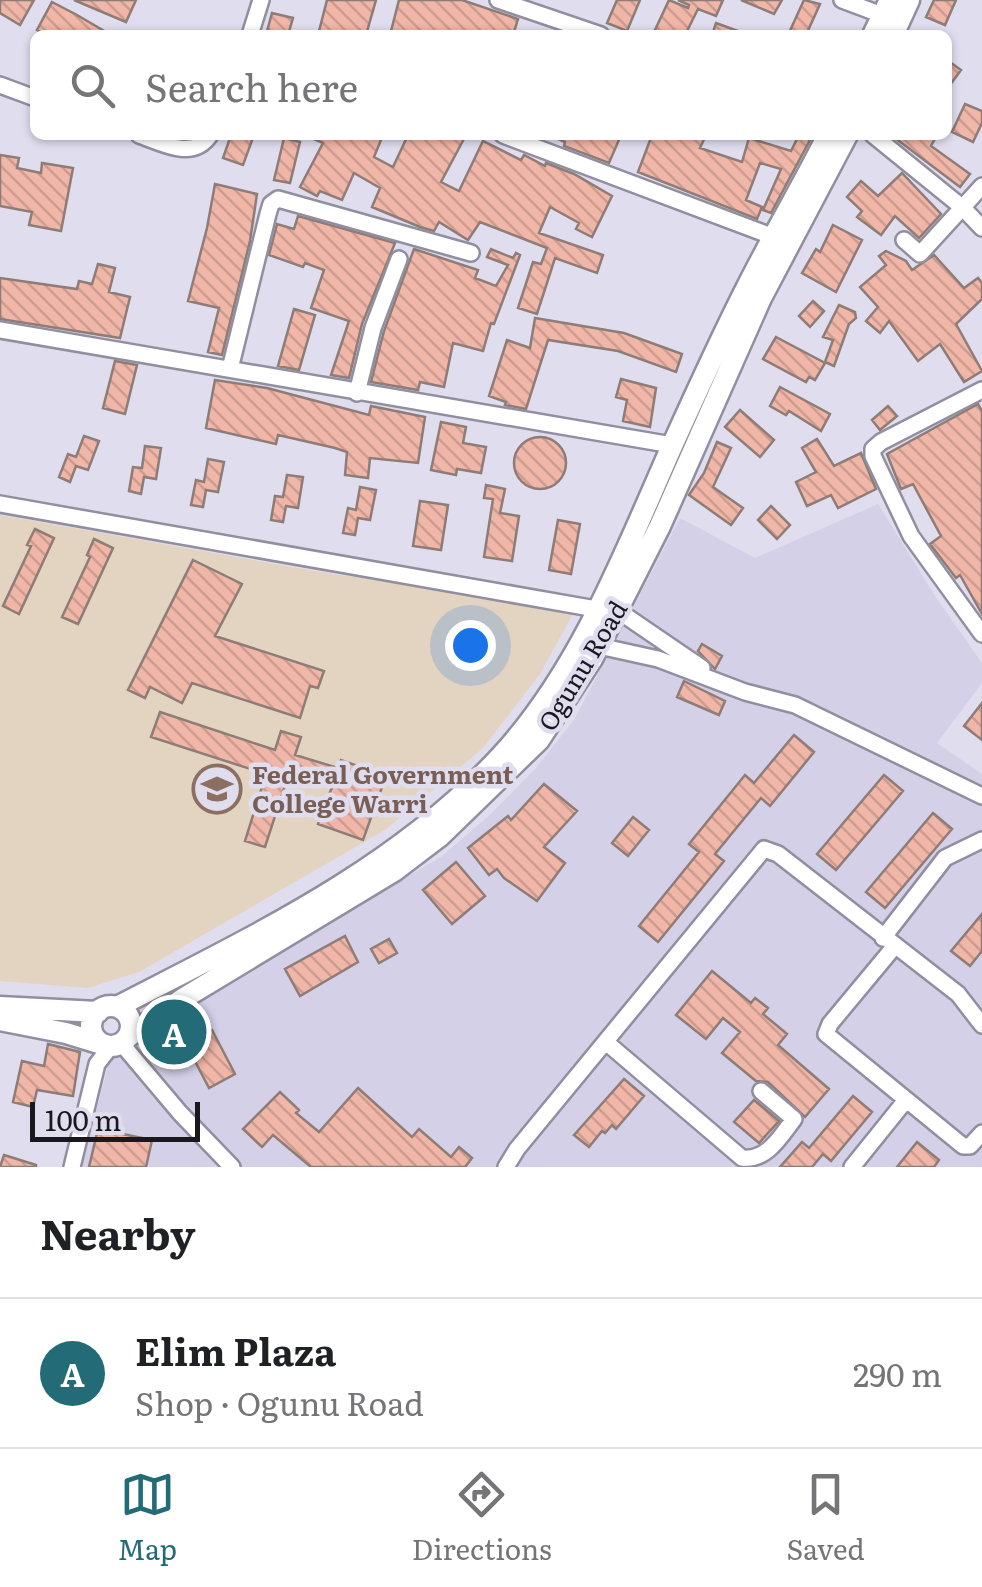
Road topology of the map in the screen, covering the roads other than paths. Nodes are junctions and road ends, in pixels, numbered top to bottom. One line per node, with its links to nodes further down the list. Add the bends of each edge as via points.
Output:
1 (261, 0): 6 (street)
2 (498, 0): 7 (street)
3 (842, 0): 5 (street)
4 (909, 0): 8 (main road)
5 (881, 17)
6 (252, 30)
7 (586, 30)
8 (895, 30)
9 (0, 85): 10 (street)
10 (30, 96)
11 (154, 140): 12 (street, via 182,149)
12 (205, 140)
13 (516, 140): 20 (street)
14 (825, 140): 20 (main road, Ogunu Road)
15 (844, 140): 30 (main road, Ogunu Road, via 761,298 660,526)
16 (879, 140): 18 (street)
17 (982, 186): 18 (street)
18 (962, 208): 19 (street); 21 (street, via 920,254)
19 (982, 228)
20 (774, 237): 28 (main road, Ogunu Road)
21 (904, 240)
22 (471, 253): 25 (street, via 278,199 268,214)
23 (399, 258): 26 (street)
24 (0, 330): 25 (street)
25 (230, 369): 26 (street)
26 (356, 393): 28 (street)
27 (981, 394): 31 (street, via 881,442 873,456 911,536)
28 (672, 446): 30 (main road, Ogunu Road)
29 (0, 504): 30 (street)
30 (606, 610): 32 (main road, Ogunu Road); 33 (street); 38 (main road, Ogunu Road, via 522,732 432,819 275,926)
31 (982, 634)
32 (599, 646): 33 (street, via 658,659); 42 (main road, Ogunu Road, via 539,740 440,836 354,898)
33 (745, 692): 34 (street, via 795,706)
34 (982, 796)
35 (982, 840): 36 (street, via 945,858)
36 (889, 943): 40 (street, via 958,994); 41 (street, via 764,849); 44 (street, via 826,1034)
37 (0, 1007): 38 (main road)
38 (107, 1010): 42 (main road, via 131,1022); 42 (main road, via 92,1031)
39 (0, 1020): 42 (main road)
40 (982, 1025)
41 (608, 1042): 43 (street, via 742,1158 771,1149 794,1119); 48 (street)
42 (117, 1043): 46 (street, via 98,1064); 47 (street)
43 (761, 1091)
44 (906, 1100): 45 (street, via 963,1146); 49 (street)
45 (982, 1133)
46 (72, 1167)
47 (232, 1167)
48 (506, 1167)
49 (852, 1167)

